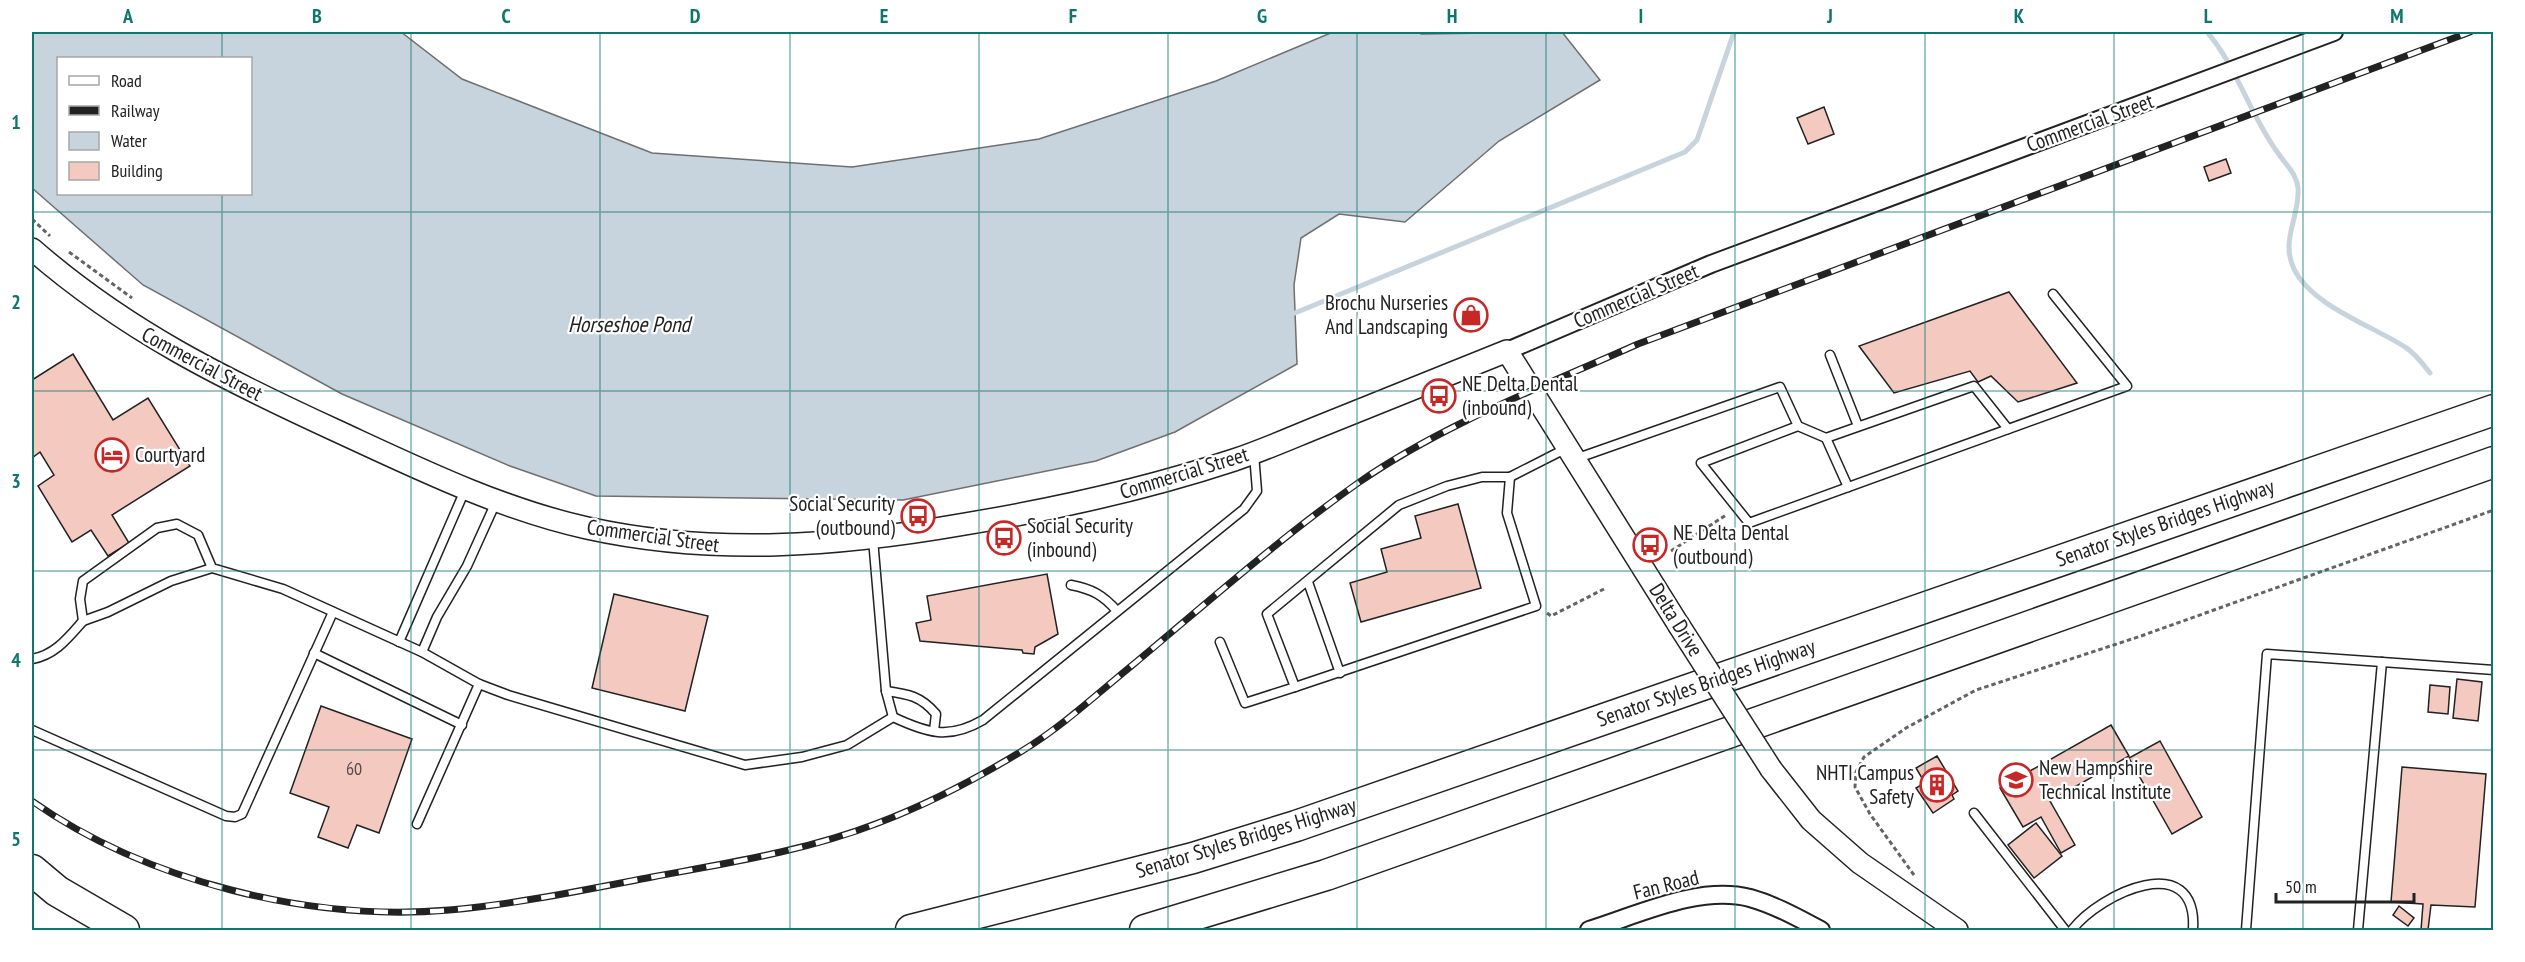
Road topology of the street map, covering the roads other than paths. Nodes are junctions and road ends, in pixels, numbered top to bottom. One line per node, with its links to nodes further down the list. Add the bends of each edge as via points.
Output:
1 (2334, 32): 4 (street, Commercial Street, via 1711,264)
2 (32, 250): 15 (street, Commercial Street, via 134,327 199,365 401,461)
3 (2053, 294): 9 (lane, via 2127,386)
4 (1507, 351): 11 (street, Commercial Street); 12 (street, Delta Drive)
5 (1830, 355): 8 (lane)
6 (2493, 410): 44 (highway, Senator Styles Bridges Highway, via 1296,826 1193,858)
7 (1798, 426): 10 (lane); 12 (lane, via 1780,387); 16 (lane, via 1701,463 1749,523)
8 (1858, 426): 9 (lane, via 1974,386); 10 (lane)
9 (2008, 429): 16 (lane)
10 (1826, 438): 16 (lane)
11 (1254, 452): 18 (street, Commercial Street, via 1134,490 1030,513); 22 (lane, via 1257,490 1244,509)
12 (1571, 454): 14 (lane); 48 (street, Delta Drive, bridge, via 1771,769 1819,827 1860,862)
13 (2493, 462): 45 (highway, via 1326,875)
14 (1510, 477): 20 (lane, via 1482,477 1399,505); 32 (lane, via 1507,513 1536,606)
15 (466, 487): 17 (street, Commercial Street); 25 (lane)
16 (1848, 487)
17 (497, 500): 18 (street, Commercial Street, via 584,527 675,543 772,546); 27 (lane)
18 (873, 539): 35 (lane)
19 (212, 568): 23 (lane, via 278,587); 24 (lane, via 171,581); 24 (lane, via 198,535 177,524 157,528 84,581 80,599)
20 (1308, 582): 32 (lane); 34 (lane, via 1267,614)
21 (1071, 585): 22 (lane, via 1092,589)
22 (1117, 611): 39 (lane, via 983,720 951,733)
23 (333, 612): 25 (lane); 28 (lane)
24 (83, 621): 29 (lane, via 63,644 44,657)
25 (399, 642): 27 (lane)
26 (1220, 642): 34 (lane, via 1245,703)
27 (422, 652): 33 (lane)
28 (314, 653): 37 (lane); 38 (lane, via 242,814 235,817)
29 (32, 659)
30 (2382, 662): 31 (lane); 52 (lane, via 2267,654); 53 (lane)
31 (2493, 670)
32 (1340, 673): 34 (lane)
33 (479, 684): 36 (lane, via 537,705 745,765 802,757 847,745); 37 (lane)
34 (1295, 687)
35 (886, 691): 36 (lane); 39 (lane, via 912,694 924,701 936,714)
36 (893, 717): 39 (lane)
37 (462, 725): 41 (lane)
38 (32, 730)
39 (934, 731)
40 (1974, 813): 49 (lane)
41 (417, 824)
42 (32, 870): 43 (highway, via 57,891)
43 (124, 930)
44 (911, 930)
45 (1144, 930)
46 (1589, 930): 47 (street, Fan Road, via 1666,906 1719,895 1749,898)
47 (1821, 930)
48 (1957, 930)
49 (2065, 930)
50 (2072, 930): 51 (lane, via 2104,902 2142,885 2161,882 2187,897 2194,913)
51 (2193, 930)
52 (2246, 930)
53 (2358, 930)

